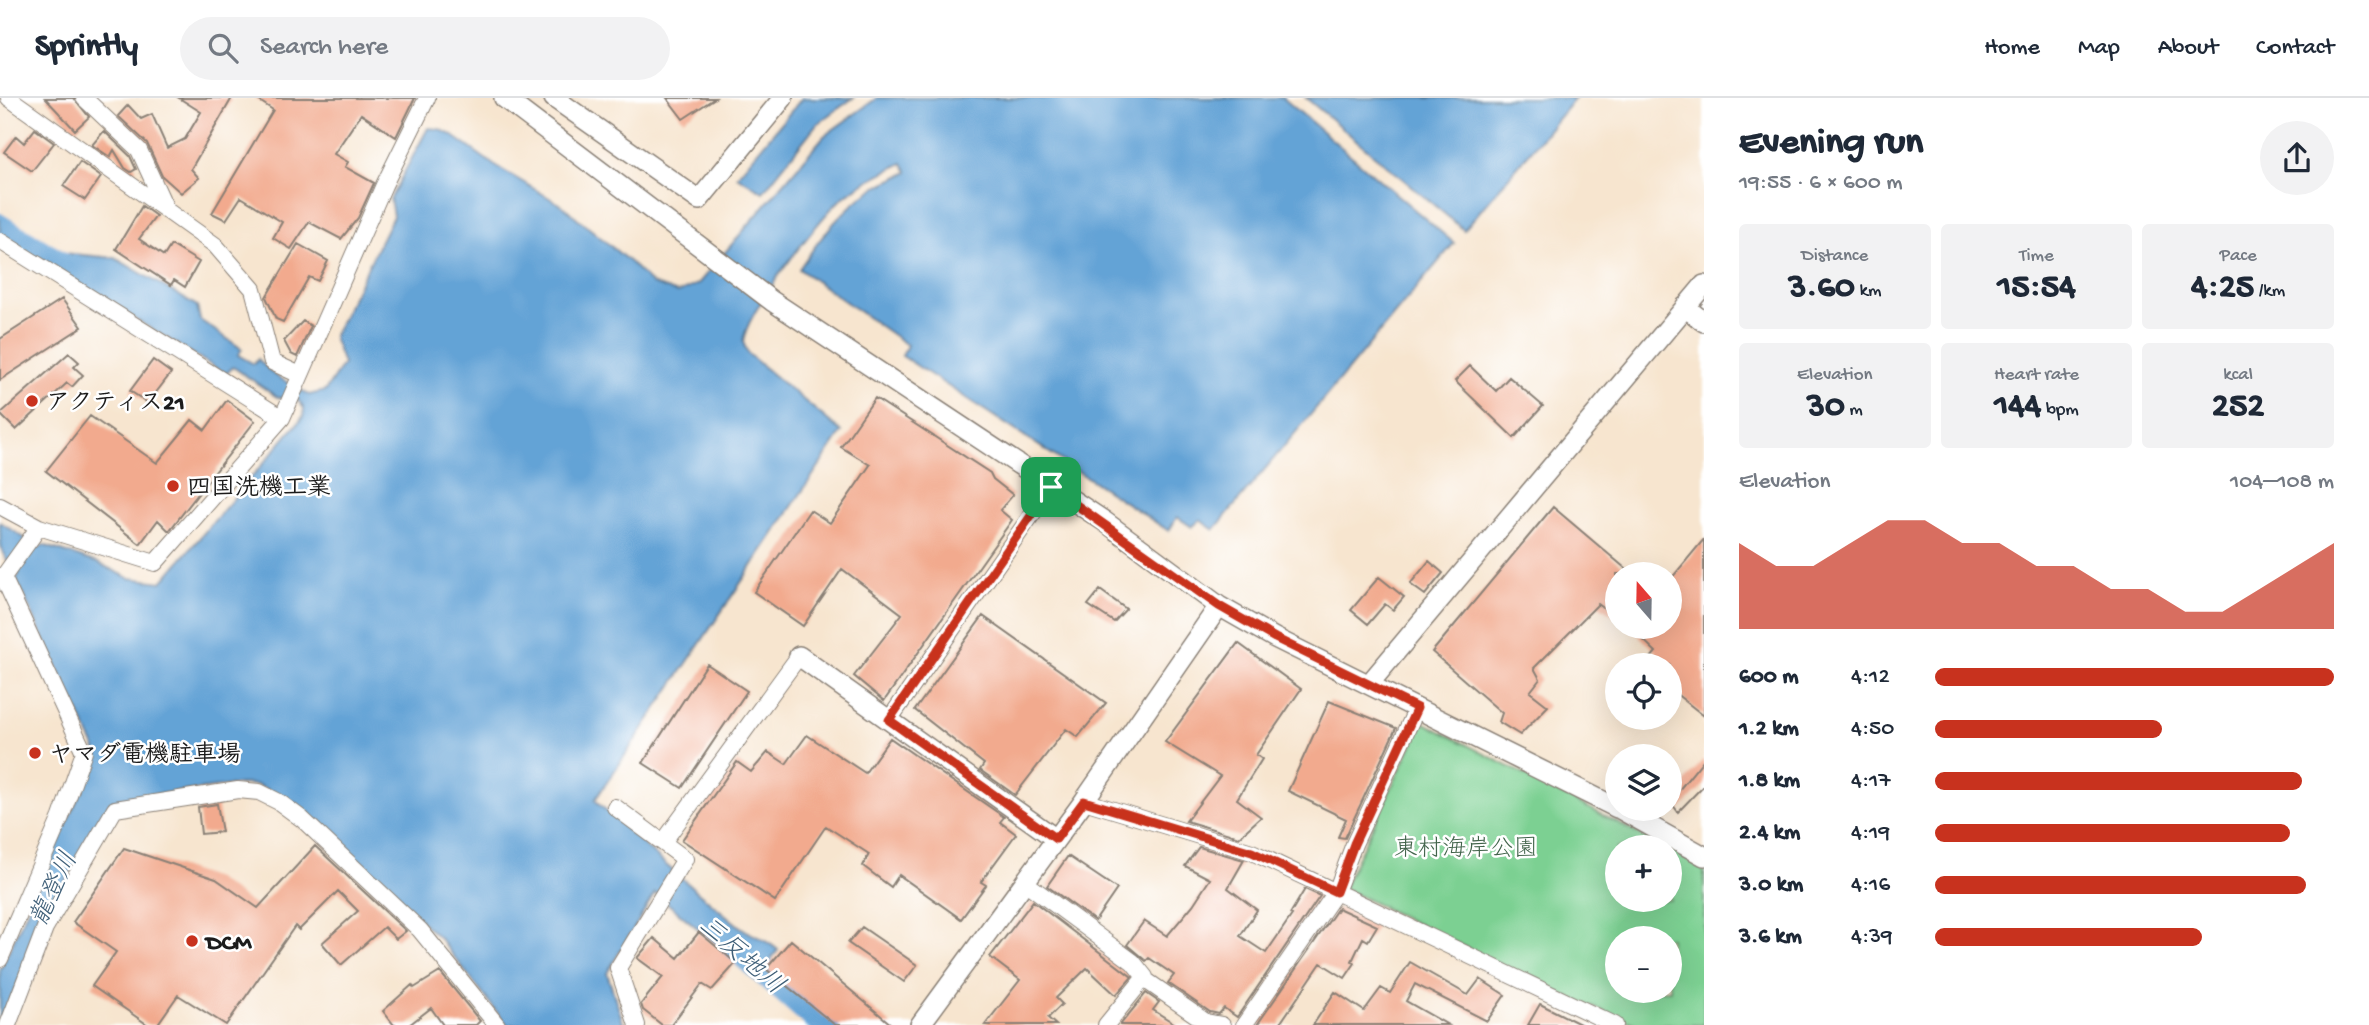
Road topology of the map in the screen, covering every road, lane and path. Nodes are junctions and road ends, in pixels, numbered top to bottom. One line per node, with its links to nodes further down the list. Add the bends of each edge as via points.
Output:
1 (9, 98): 7 (street)
2 (84, 98): 7 (street, via 139,150)
3 (427, 98): 12 (street)
4 (504, 98): 14 (street, via 772,301)
5 (554, 98): 6 (street, via 699,200)
6 (783, 98)
7 (167, 210): 12 (street, via 215,245 253,289 272,362)
8 (0, 241): 13 (street)
9 (1704, 285): 10 (street)
10 (1685, 307): 11 (street); 20 (street)
11 (1704, 322)
12 (300, 375): 13 (street)
13 (282, 418): 16 (street, via 155,563)
14 (1051, 487): 18 (street); 22 (street)
15 (0, 506): 16 (street)
16 (38, 527): 17 (street)
17 (2, 575): 32 (street, via 84,752)
18 (1219, 606): 20 (street); 23 (street)
19 (799, 656): 22 (street); 28 (street)
20 (1369, 684): 21 (street)
21 (1417, 708): 24 (street); 31 (street)
22 (889, 720): 27 (street)
23 (1084, 801): 27 (street); 31 (street, via 1252,852)
24 (1605, 802)
25 (615, 807): 28 (street)
26 (1641, 821): 29 (street)
27 (1056, 839): 30 (street)
28 (664, 841): 39 (street, via 685,859 618,968)
29 (1704, 856)
30 (1026, 883): 35 (street, via 1133,962); 40 (street)
31 (1336, 892): 36 (street); 43 (street)
32 (13, 931): 33 (street); 34 (street)
33 (38, 943): 37 (street); 38 (street, via 114,809 238,790 260,792 302,819 420,930)
34 (0, 959)
35 (1144, 979): 41 (street); 42 (street, via 1206,1022)
36 (1590, 1020): 44 (street)
37 (8, 1025)
38 (497, 1025)
39 (637, 1025)
40 (920, 1025)
41 (1106, 1025)
42 (1222, 1025)
43 (1244, 1025)
44 (1615, 1025)

